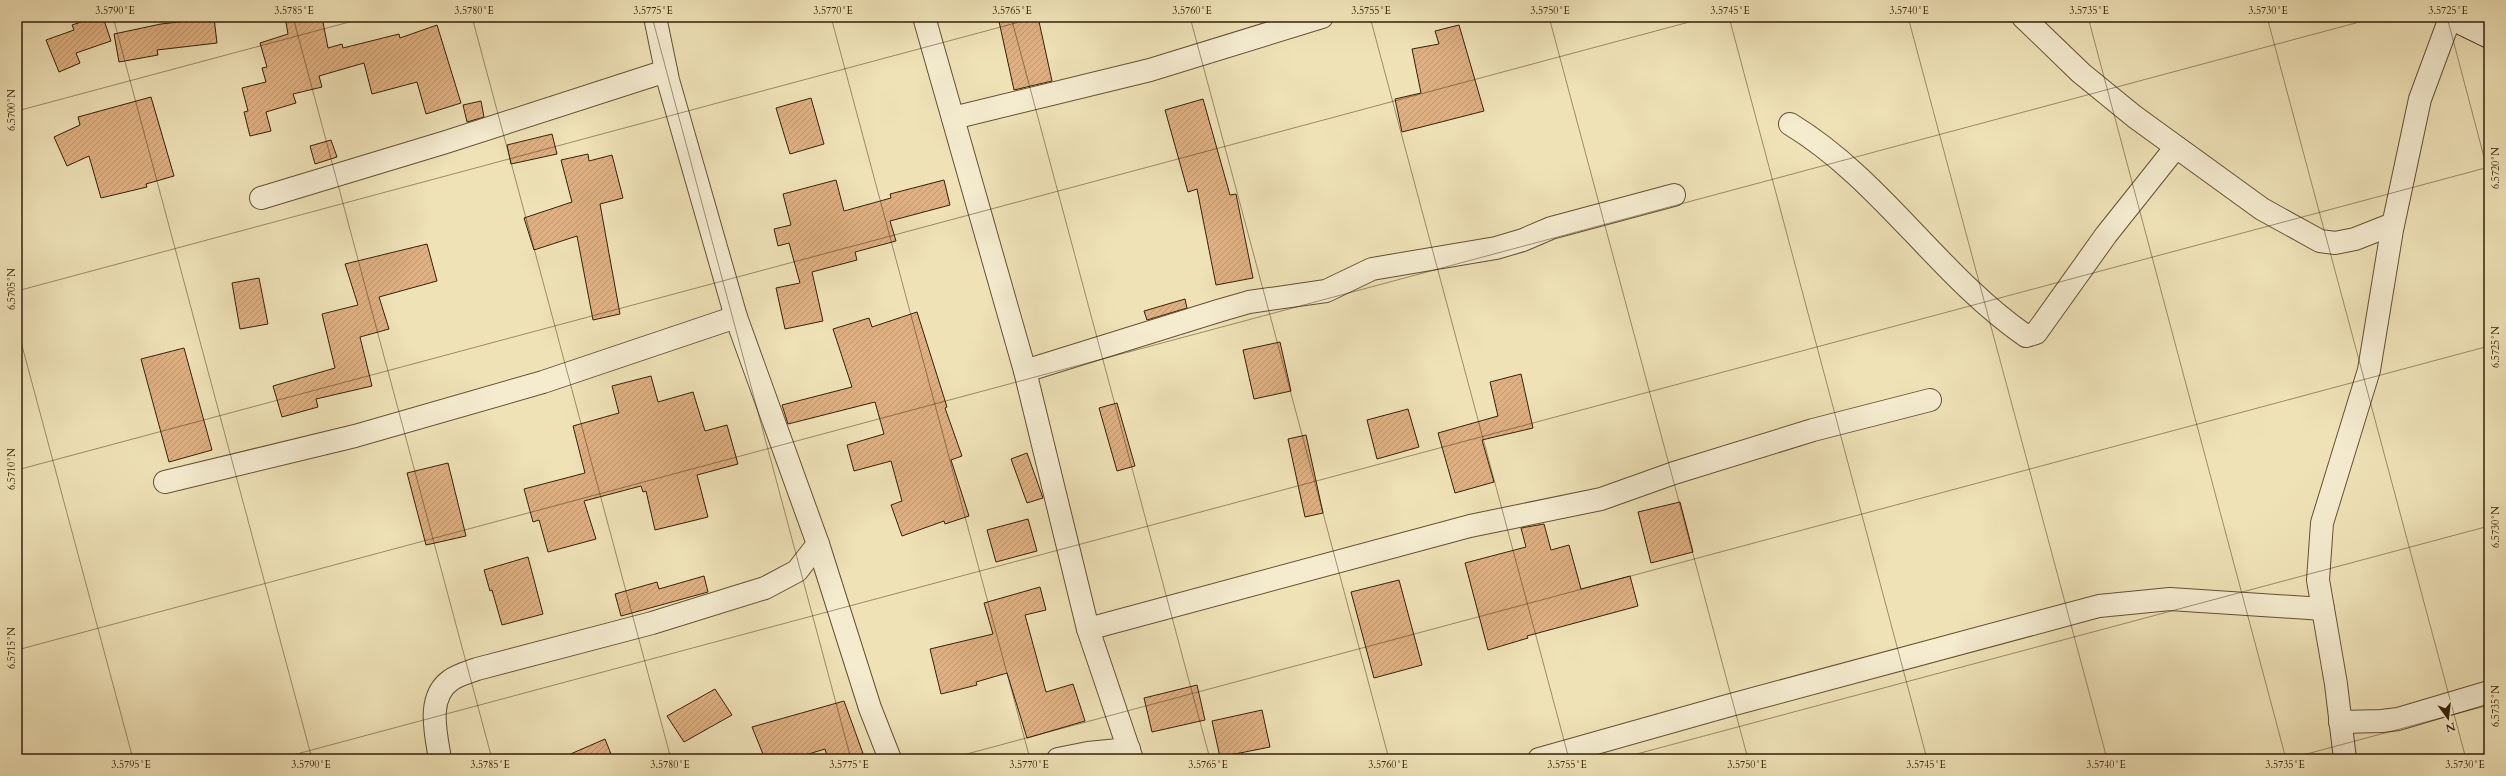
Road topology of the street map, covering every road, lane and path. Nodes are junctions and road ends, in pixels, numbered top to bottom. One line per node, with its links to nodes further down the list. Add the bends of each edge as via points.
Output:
1 (655, 17): 7 (street)
2 (924, 17): 8 (street)
3 (1322, 17): 8 (street, via 1150,70)
4 (2023, 17): 10 (street, via 2081,74)
5 (2449, 17): 6 (street); 13 (street, via 2420,99)
6 (2489, 37)
7 (666, 71): 12 (street); 14 (street)
8 (953, 118): 15 (street)
9 (1790, 124): 10 (street, via 1815,139 1846,166 1959,280 2026,336 2036,333 2106,235)
10 (2176, 147): 13 (street, via 2262,209 2320,241 2335,243 2355,239)
11 (1674, 195): 15 (street, via 1551,228 1496,248 1372,269 1326,291 1250,302)
12 (261, 198)
13 (2393, 224): 21 (street, via 2369,370 2322,523 2318,580)
14 (736, 317): 17 (street, via 543,382 355,436); 18 (street)
15 (1025, 372): 22 (street)
16 (1930, 400): 22 (street, via 1813,430 1674,473 1601,499 1470,526)
17 (165, 482)
18 (818, 544): 19 (street); 20 (street)
19 (798, 571): 20 (street); 26 (street, via 765,588 730,600 477,669 451,680 437,696 435,725)
20 (828, 576): 27 (street, via 870,708)
21 (2323, 609): 24 (street); 29 (street, via 2170,599 2099,606)
22 (1088, 629): 25 (street)
23 (2489, 692): 24 (street, via 2398,719)
24 (2340, 722): 30 (street)
25 (1131, 754): 28 (street, via 1088,753)
26 (440, 759)
27 (890, 759)
28 (1058, 759)
29 (1539, 759)
30 (2345, 759)

